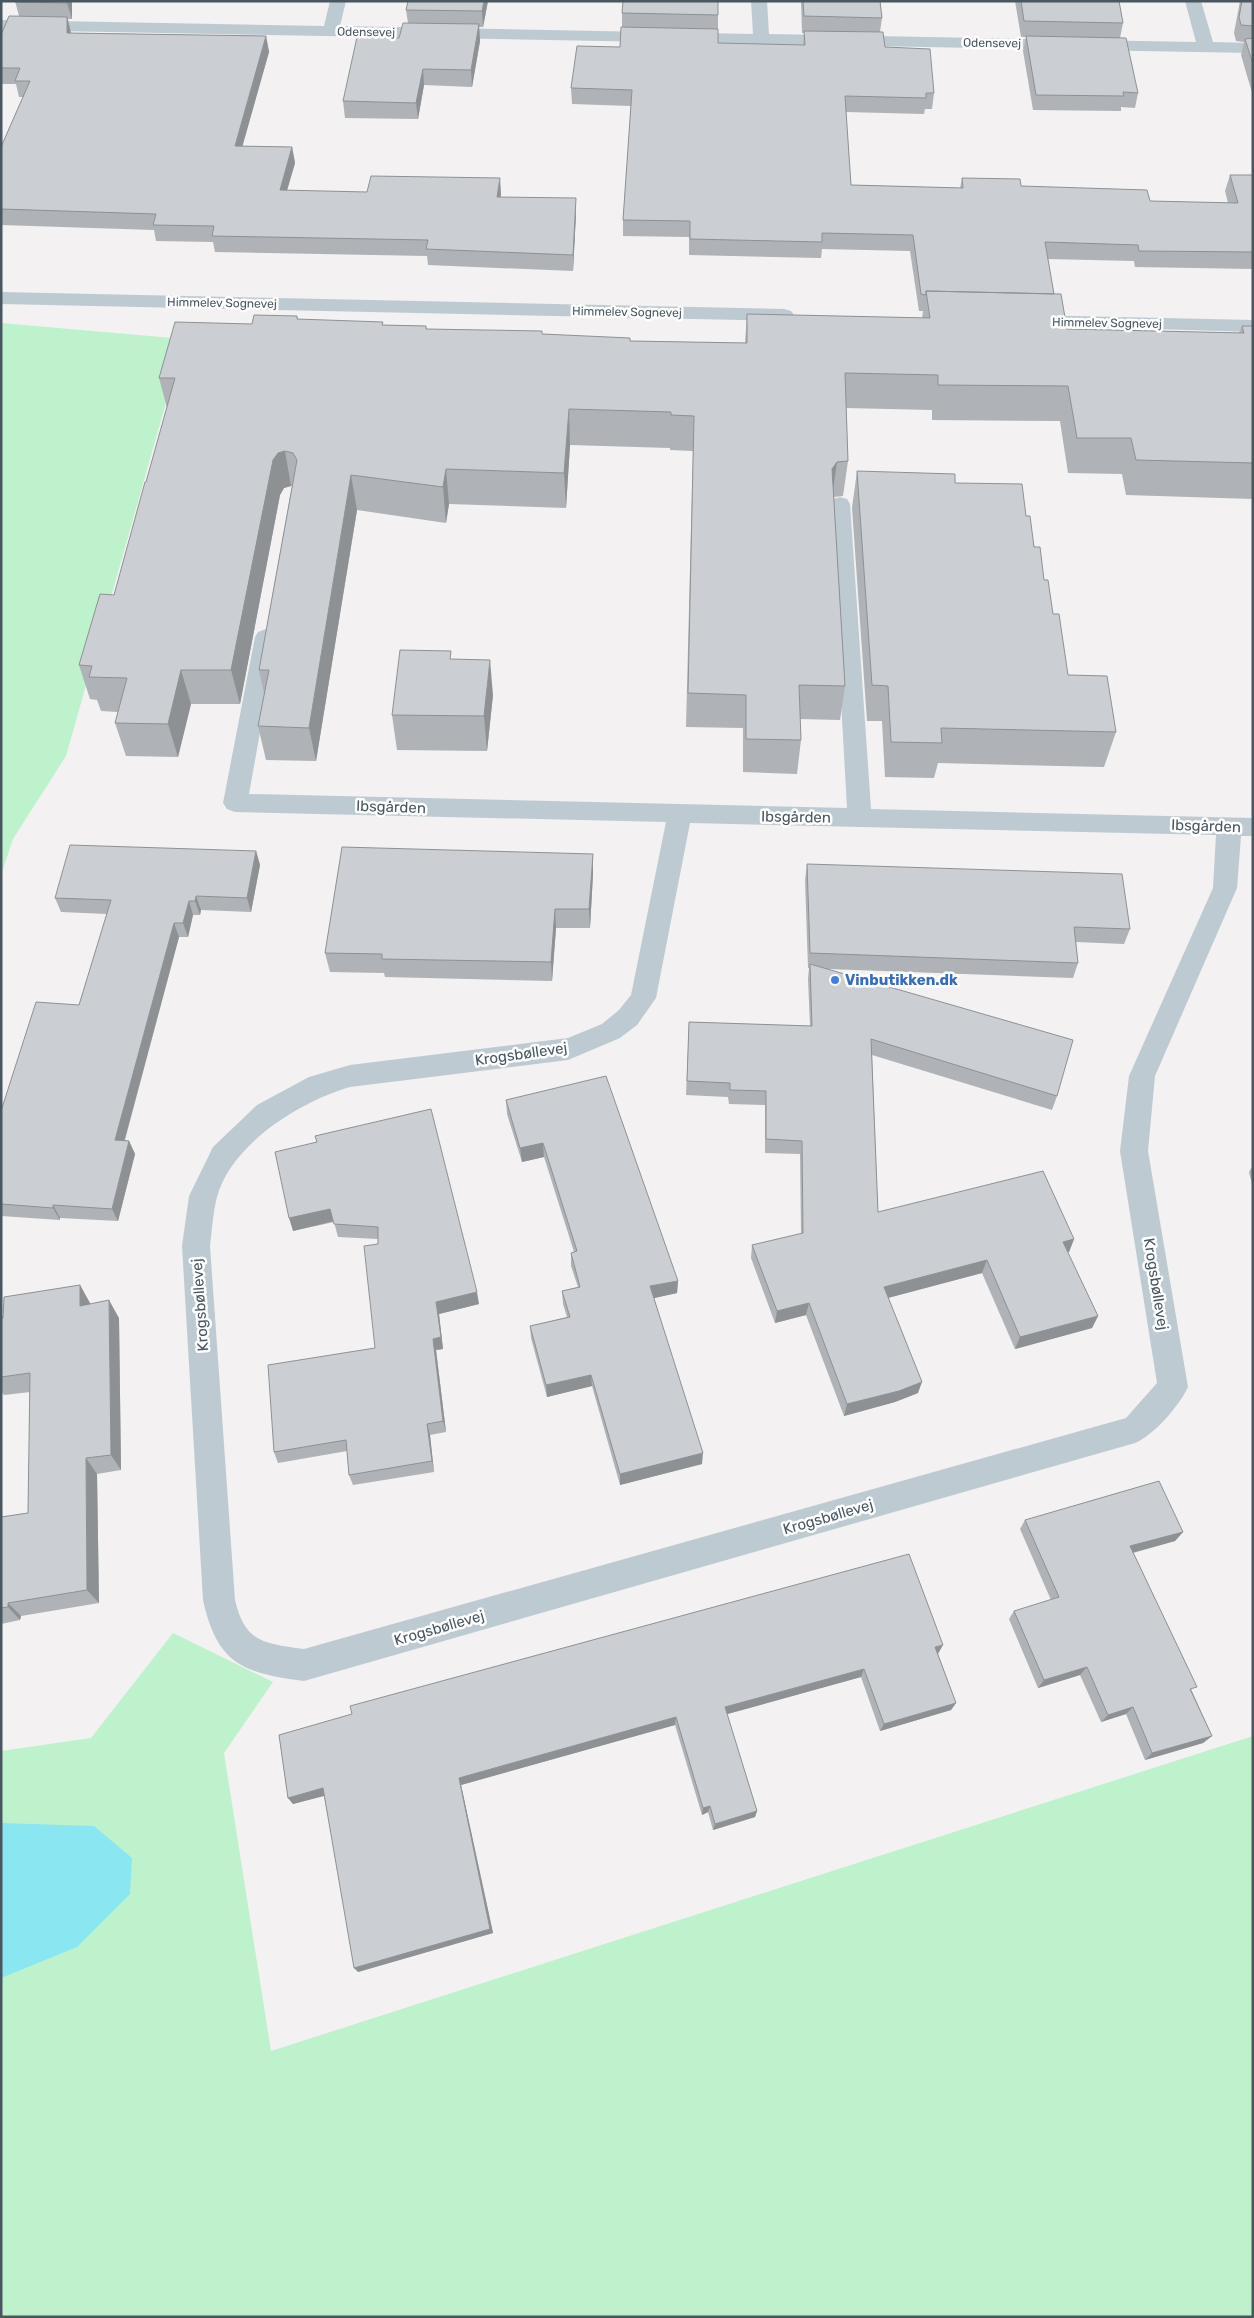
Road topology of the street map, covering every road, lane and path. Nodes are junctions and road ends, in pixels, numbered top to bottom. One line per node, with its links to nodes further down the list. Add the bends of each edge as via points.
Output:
1 (338, 1): 5 (street)
2 (759, 1): 6 (street)
3 (1193, 1): 7 (street)
4 (1, 25): 5 (street, Odensevej)
5 (331, 31): 6 (street, Odensevej)
6 (760, 39): 7 (street, Odensevej)
7 (1206, 47): 8 (street, Odensevej)
8 (1253, 48)
9 (1, 298): 10 (street, Himmelev Sognevej)
10 (805, 316)
11 (1014, 320): 12 (street, Himmelev Sognevej)
12 (1253, 326)
13 (840, 504): 16 (street)
14 (270, 616): 15 (street, Ibsgården, via 235,803)
15 (679, 815): 16 (street, Ibsgården); 17 (street, Krogsbøllevej, via 644,998 633,1015 616,1028 594,1041 568,1049 350,1076 318,1085 267,1113 223,1155 203,1196 196,1246 219,1600 226,1628 242,1648 270,1660 304,1665 1135,1429 1173,1387 1134,1151 1142,1076 1225,888)
16 (860, 819): 17 (street, Ibsgården)
17 (1241, 827)

